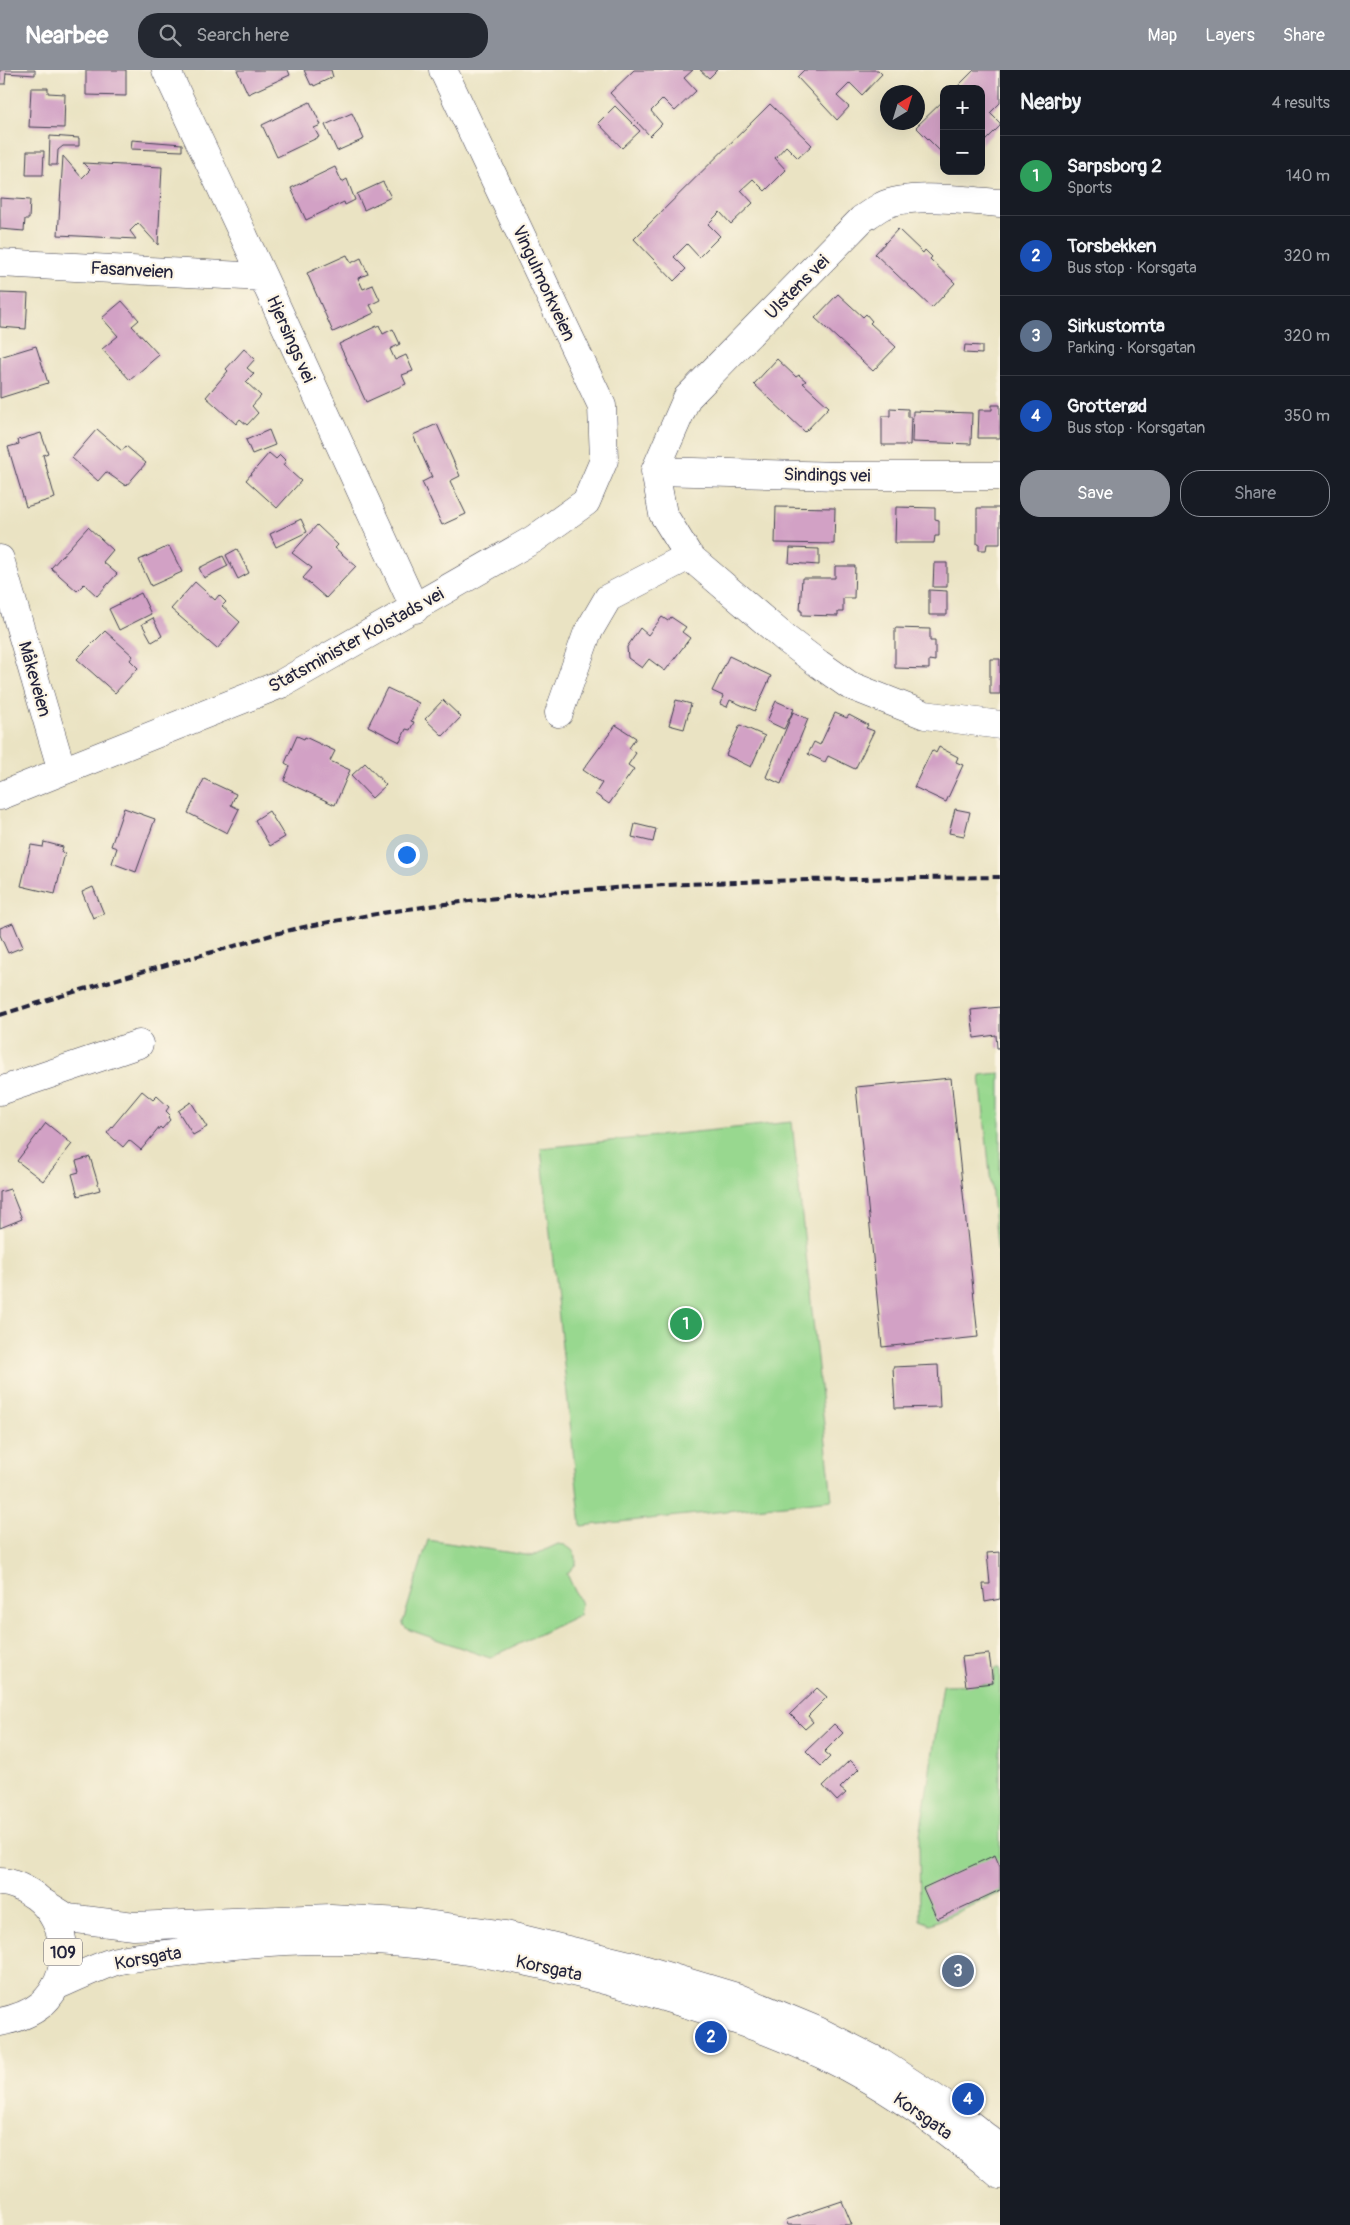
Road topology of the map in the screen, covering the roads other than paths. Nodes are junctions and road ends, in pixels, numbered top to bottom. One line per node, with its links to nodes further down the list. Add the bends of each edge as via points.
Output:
1 (166, 70): 5 (street, Hjersings vei)
2 (443, 70): 8 (street, Vingulmorkveien, via 602,406 604,460)
3 (1000, 203): 6 (street, Ulstens vei, via 940,199 898,202 882,206 862,219 687,398)
4 (0, 263): 5 (street, Fasanveien)
5 (263, 277): 11 (street, Hjersings vei)
6 (655, 471): 7 (street, Sindings vei); 9 (street, via 663,514)
7 (1000, 476)
8 (586, 502): 11 (street, Statsminister Kolstads vei, via 534,539)
9 (689, 556): 12 (street, via 608,598 587,634); 13 (street, via 786,639 849,685 925,715)
10 (0, 559): 14 (street, Måkeveien)
11 (415, 609): 14 (street, Statsminister Kolstads vei, via 281,684)
12 (559, 713)
13 (1000, 725)
14 (62, 772): 15 (street, Statsminister Kolstads vei)
15 (0, 796)
16 (139, 1044): 17 (street)
17 (0, 1091)
18 (0, 1882): 19 (street, 109, via 26,1889)
19 (44, 1903): 20 (street, 109, via 57,1921 64,1943 63,1964); 22 (street, Korsgata, via 68,1918 134,1926 332,1918 419,1924 506,1935 626,1964 736,1997 818,2031 881,2063 945,2105)
20 (56, 1986): 21 (street, 109, via 42,2004 23,2016); 23 (street, Korsgata, via 116,1961 278,1941 409,1944 480,1954 623,1984 695,2006 798,2044 869,2079 928,2117)
21 (0, 2022)
22 (1000, 2148)
23 (1000, 2175)

